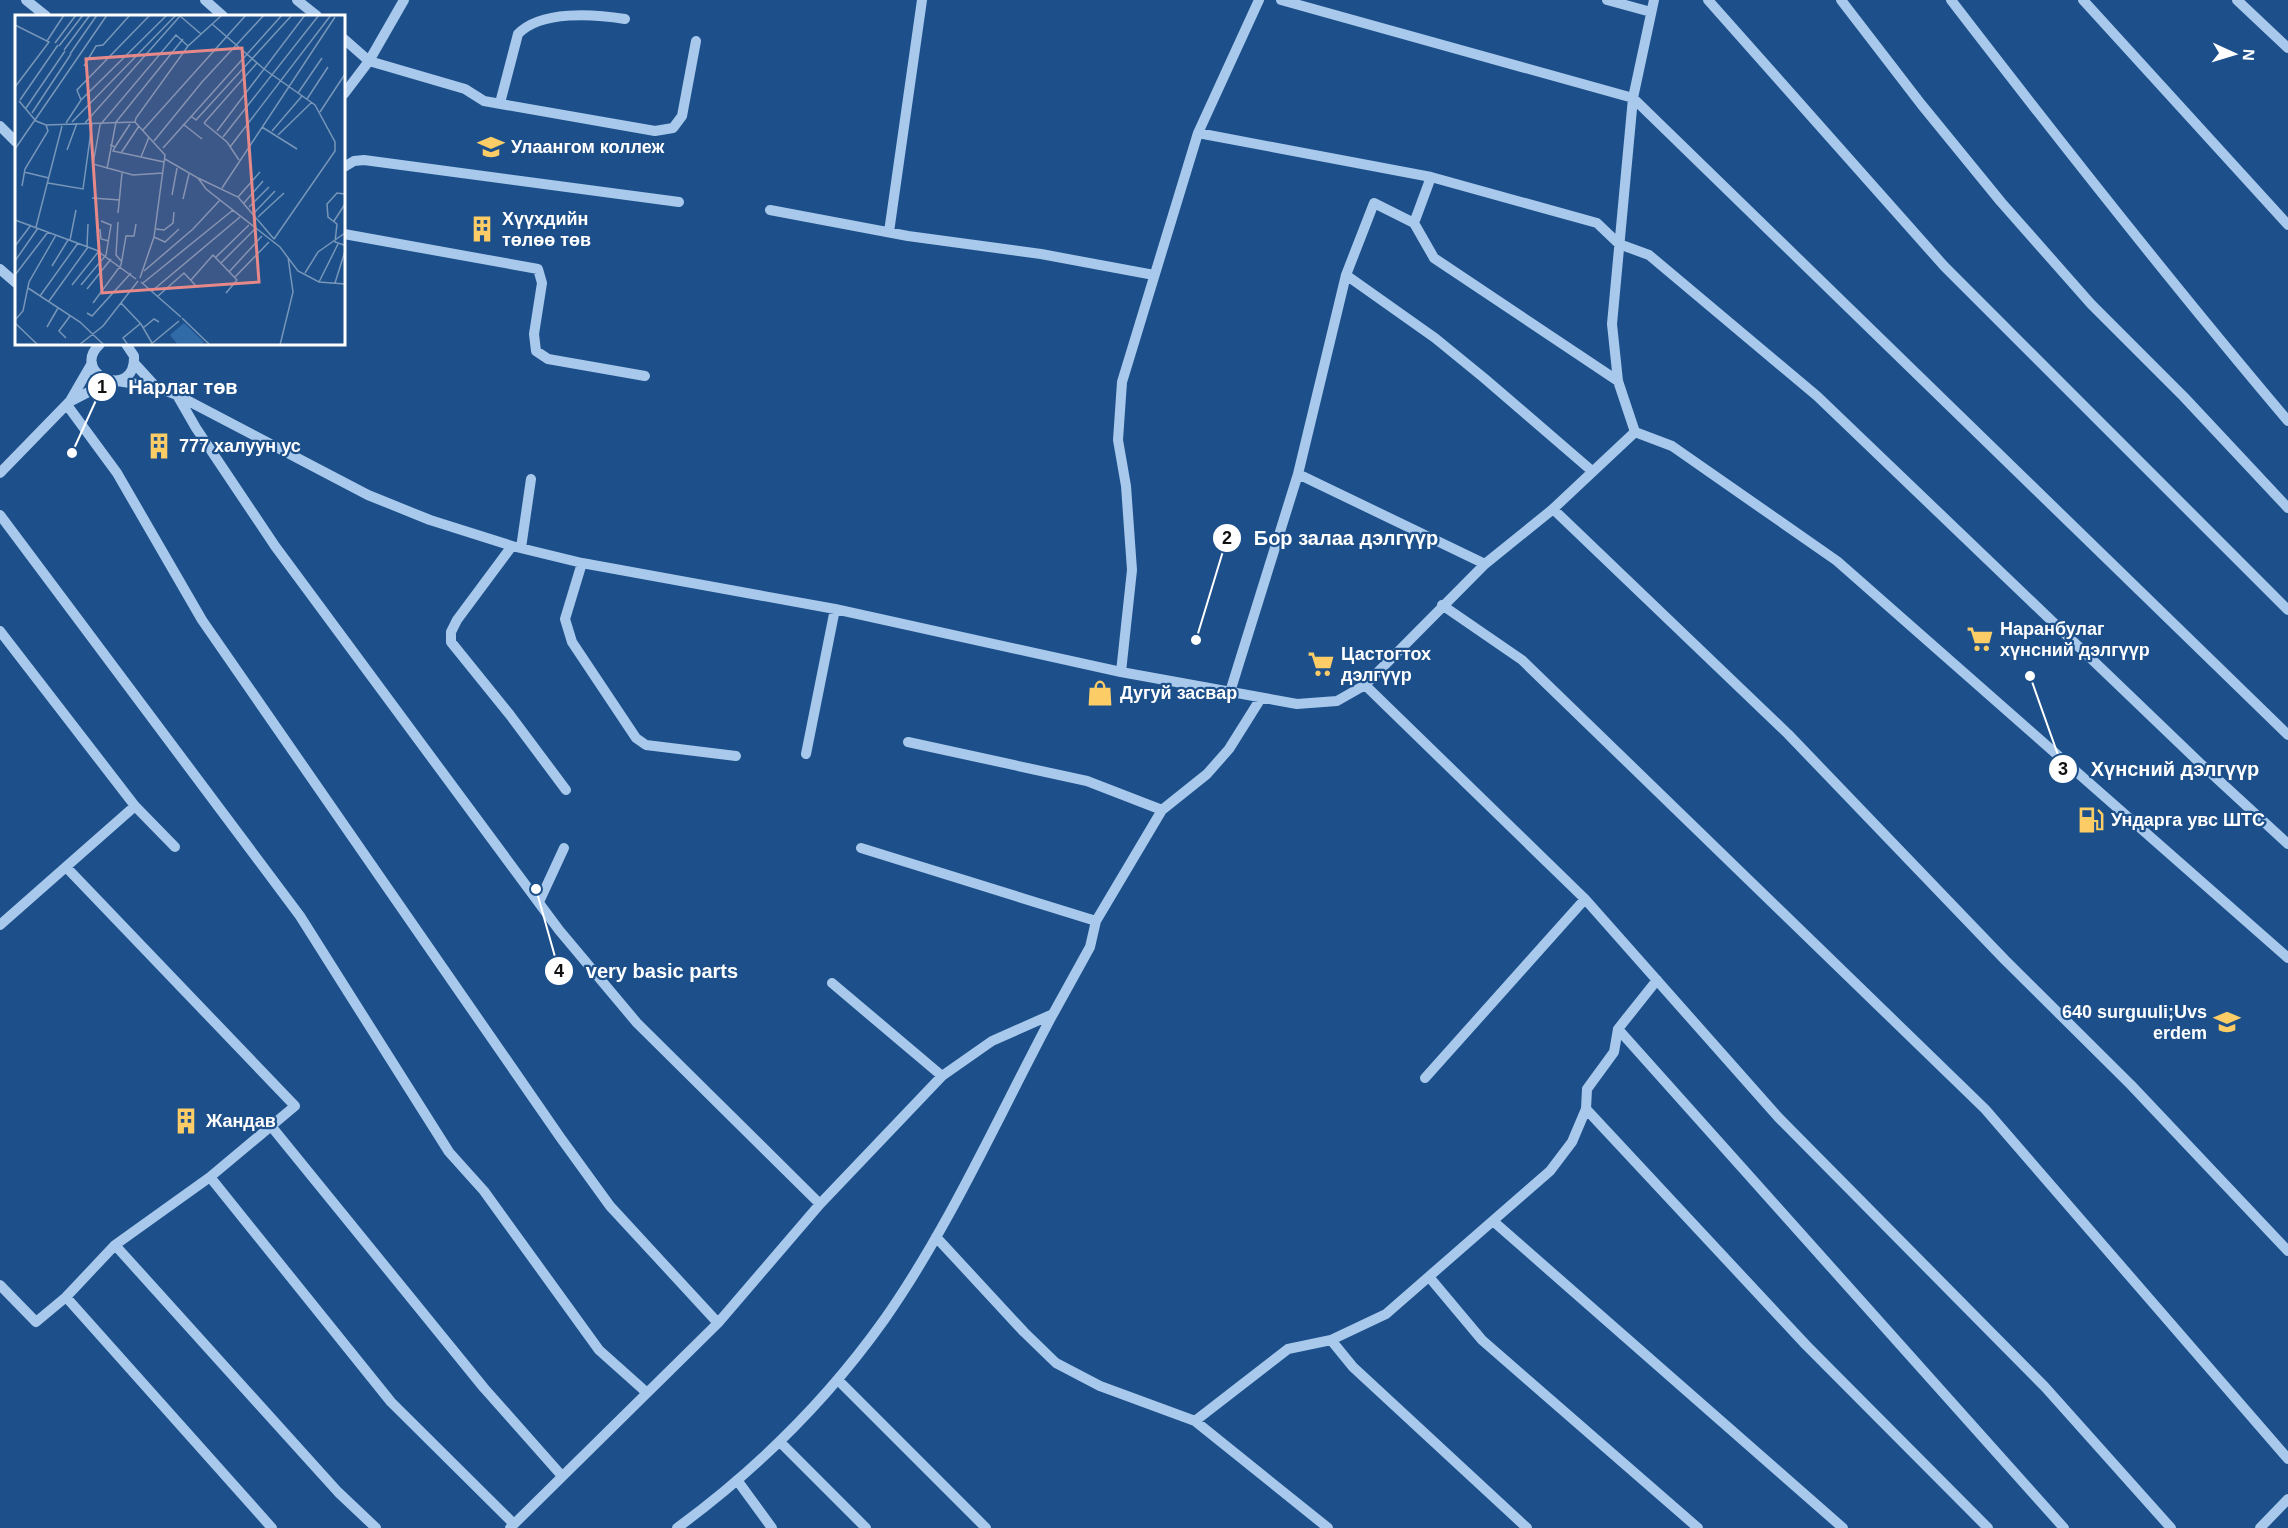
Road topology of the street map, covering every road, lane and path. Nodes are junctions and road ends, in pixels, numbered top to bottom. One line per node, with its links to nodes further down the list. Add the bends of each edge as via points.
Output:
1 (26, 0): 16 (street)
2 (205, 0): 17 (street)
3 (297, 0): 18 (street)
4 (404, 0): 23 (street)
5 (922, 0): 36 (street)
6 (1258, 0): 28 (street)
7 (1281, 0): 25 (street)
8 (1607, 0): 15 (street)
9 (1654, 0): 15 (street)
10 (1708, 0): 69 (street, via 1944,266)
11 (1841, 0): 62 (street, via 1994,193 2091,304)
12 (1951, 0): 55 (street)
13 (2083, 0): 35 (street)
14 (2237, 0): 22 (street)
15 (1651, 12): 25 (street)
16 (45, 15)
17 (222, 15)
18 (316, 15)
19 (625, 19): 26 (street, via 591,14 559,16 525,27 518,34)
20 (345, 40): 23 (street)
21 (696, 41): 26 (street, via 682,116 674,128 655,131)
22 (2288, 48)
23 (369, 61): 24 (street); 26 (street)
24 (345, 93)
25 (1633, 98): 38 (street); 75 (street)
26 (500, 103)
27 (0, 126): 29 (street)
28 (1198, 132): 31 (street); 40 (street)
29 (15, 141)
30 (345, 166): 32 (street, via 364,160)
31 (1431, 177): 34 (street); 38 (street, via 1597,222)
32 (679, 202)
33 (770, 210): 36 (street)
34 (1414, 223): 41 (street, via 1374,203); 51 (street, via 1434,258)
35 (2288, 225)
36 (889, 232): 40 (street)
37 (345, 234): 49 (street, via 538,269 542,283 534,334 536,351 548,360)
38 (1619, 244): 51 (street, via 1612,324); 82 (street, via 1649,255 1817,396)
39 (0, 269): 42 (street)
40 (1154, 275): 71 (street, via 1122,382 1118,440 1126,486 1132,570)
41 (1346, 275): 57 (street, via 1435,338); 59 (street)
42 (15, 282)
43 (100, 345): 47 (street)
44 (126, 345): 48 (street)
45 (137, 345): 48 (street)
46 (86, 346): 47 (street)
47 (92, 360): 50 (street, via 98,375); 54 (street)
48 (134, 360): 50 (street, via 128,375); 52 (street)
49 (645, 376)
50 (113, 381): 52 (street); 54 (street)
51 (1618, 381): 56 (street)
52 (156, 387): 53 (street)
53 (177, 395): 64 (street, via 368,495 430,520); 88 (street, via 275,546)
54 (68, 403): 58 (street); 109 (street, via 117,472 202,620 567,1146 610,1206)
55 (2288, 422)
56 (1635, 432): 57 (street); 91 (street, via 1672,446 1837,561)
57 (1592, 471): 61 (street)
58 (0, 473)
59 (1298, 474): 66 (street); 73 (street)
60 (531, 479): 64 (street)
61 (1553, 508): 66 (street); 105 (street, via 1788,734)
62 (2288, 508)
63 (0, 515): 112 (street, via 300,916 449,1152 484,1191 599,1350)
64 (517, 547): 65 (street); 79 (street, via 457,620 451,642)
65 (582, 563): 68 (street); 78 (street, via 565,618 572,642 636,738 646,745)
66 (1485, 564): 67 (street)
67 (1442, 605): 72 (street); 115 (street, via 1522,660 1985,1109)
68 (835, 609): 71 (street); 77 (street)
69 (2288, 610)
70 (0, 631): 80 (street)
71 (1121, 672): 73 (street)
72 (1365, 685): 74 (street, via 1337,701 1320,704); 87 (street)
73 (1230, 692): 74 (street)
74 (1261, 698): 81 (street, via 1229,749 1207,774)
75 (2288, 735)
76 (908, 742): 81 (street, via 1087,781)
77 (806, 754)
78 (736, 756)
79 (566, 790)
80 (135, 806): 83 (street); 86 (street)
81 (1162, 810): 89 (street)
82 (2288, 844)
83 (175, 847)
84 (564, 848): 88 (street)
85 (861, 848): 89 (street)
86 (67, 868): 90 (street); 99 (street, via 295,1106)
87 (1585, 899): 92 (street); 97 (street)
88 (539, 902): 101 (street, via 637,1023)
89 (1096, 921): 94 (street, via 1090,947)
90 (0, 925)
91 (2288, 958)
92 (1657, 980): 95 (street); 132 (street, via 1778,1117 2045,1387)
93 (832, 983): 96 (street)
94 (1053, 1014): 96 (street, via 993,1041); 103 (street)
95 (1618, 1029): 98 (street, via 1614,1052 1587,1089); 131 (street)
96 (942, 1076): 101 (street)
97 (1425, 1078)
98 (1586, 1109): 102 (street, via 1572,1142 1550,1172); 130 (street, via 1806,1346)
99 (271, 1126): 100 (street); 116 (street, via 484,1388)
100 (210, 1177): 104 (street); 119 (street, via 391,1402)
101 (820, 1204): 109 (street)
102 (1493, 1221): 106 (street); 129 (street)
103 (936, 1237): 111 (street, via 884,1319); 113 (street, via 1056,1363 1100,1386)
104 (115, 1245): 108 (street); 122 (street, via 338,1492)
105 (2288, 1251)
106 (1430, 1278): 110 (street, via 1386,1314); 128 (street, via 1482,1340)
107 (0, 1285): 108 (street, via 36,1322)
108 (66, 1297): 121 (street)
109 (718, 1323): 112 (street)
110 (1331, 1340): 113 (street, via 1288,1349); 127 (street, via 1353,1367)
111 (838, 1380): 114 (street); 125 (street)
112 (646, 1392): 116 (street)
113 (1195, 1421): 126 (street)
114 (780, 1442): 117 (street); 124 (street)
115 (2288, 1459)
116 (562, 1476): 119 (street)
117 (737, 1480): 120 (street); 123 (street)
118 (2288, 1499): 133 (street)
119 (512, 1526)
120 (679, 1527)
121 (272, 1528)
122 (376, 1528)
123 (772, 1528)
124 (866, 1528)
125 (986, 1528)
126 (1328, 1528)
127 (1527, 1528)
128 (1698, 1528)
129 (1843, 1528)
130 (1988, 1528)
131 (2064, 1528)
132 (2171, 1528)
133 (2260, 1528)

